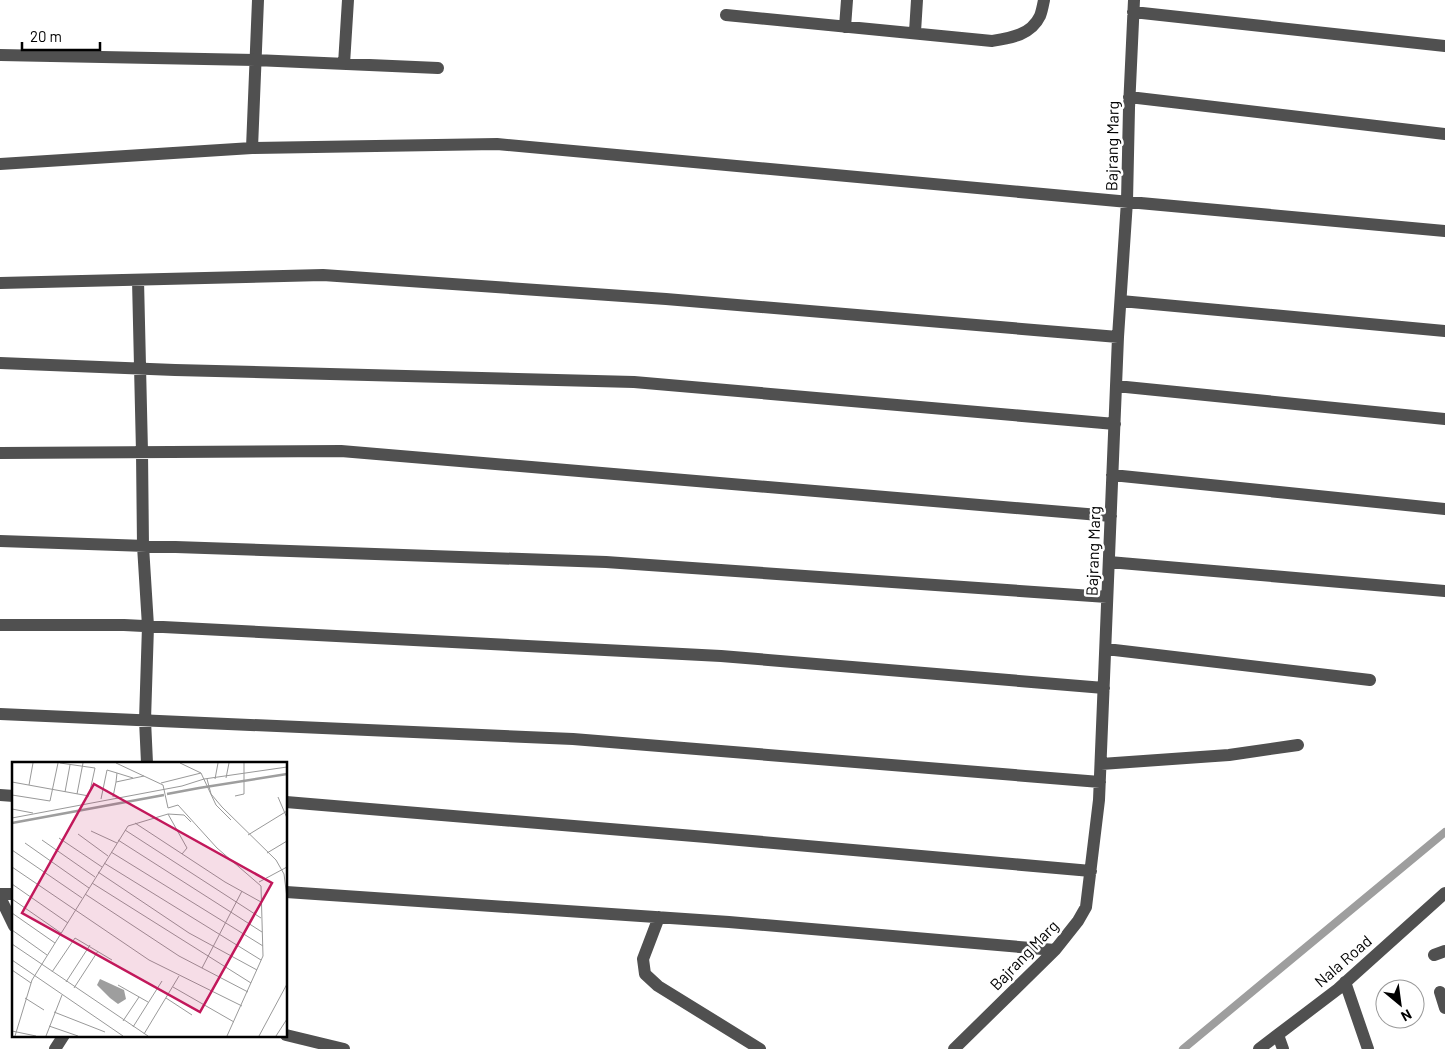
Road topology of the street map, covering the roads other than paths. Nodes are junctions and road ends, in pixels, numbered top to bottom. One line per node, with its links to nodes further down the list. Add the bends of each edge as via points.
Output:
1 (258, 0): 12 (street)
2 (348, 0): 13 (street)
3 (847, 0): 8 (street)
4 (917, 0): 9 (street)
5 (1044, 0): 9 (street, via 1040,16 1029,30 1012,38 992,41)
6 (1134, 6): 10 (street); 15 (street, Bajrang Marg)
7 (726, 15): 8 (street)
8 (845, 27): 9 (street)
9 (915, 32)
10 (1445, 46)
11 (0, 55): 12 (street)
12 (255, 60): 13 (street); 17 (street)
13 (344, 64): 14 (street)
14 (438, 68)
15 (1129, 97): 16 (street); 19 (street, Bajrang Marg)
16 (1445, 134)
17 (252, 148): 18 (street); 19 (street, via 497,144)
18 (0, 164)
19 (1127, 201): 20 (street); 23 (street, Bajrang Marg)
20 (1445, 231)
21 (138, 280): 22 (street); 25 (street, via 323,275 676,300); 27 (street)
22 (0, 283)
23 (1122, 301): 24 (street); 25 (street, Bajrang Marg)
24 (1445, 331)
25 (1118, 337): 28 (street, Bajrang Marg)
26 (0, 363): 27 (street)
27 (140, 368): 30 (street, via 634,382); 31 (street)
28 (1116, 386): 29 (street); 30 (street, Bajrang Marg)
29 (1445, 419)
30 (1115, 424): 33 (street, Bajrang Marg)
31 (142, 452): 32 (street); 35 (street, via 341,451); 37 (street)
32 (0, 453)
33 (1112, 475): 34 (street); 35 (street, Bajrang Marg)
34 (1445, 509)
35 (1111, 516): 38 (street, Bajrang Marg)
36 (0, 541): 37 (street)
37 (143, 546): 40 (street, via 606,562); 42 (street)
38 (1109, 562): 39 (street); 40 (street, Bajrang Marg)
39 (1445, 591)
40 (1108, 596): 43 (street, Bajrang Marg)
41 (0, 626): 42 (street)
42 (148, 626): 45 (street, via 721,656); 47 (street)
43 (1106, 649): 44 (street); 45 (street, Bajrang Marg)
44 (1370, 680)
45 (1104, 688): 50 (street, Bajrang Marg)
46 (0, 714): 47 (street)
47 (145, 720): 49 (street); 51 (street, via 573,739)
48 (1298, 744): 50 (street, via 1229,755)
49 (147, 762)
50 (1101, 764): 51 (street, Bajrang Marg)
51 (1100, 782): 53 (street, Bajrang Marg)
52 (288, 802): 53 (street)
53 (1091, 871): 59 (street, Bajrang Marg, via 1086,908)
54 (288, 892): 57 (street)
55 (1445, 893): 60 (street, Nala Road)
56 (0, 895): 58 (street)
57 (659, 917): 59 (street); 68 (street, via 643,959 645,974 658,986)
58 (12, 922)
59 (1055, 950): 69 (street, Bajrang Marg)
60 (1345, 982): 64 (street, Nala Road); 72 (street)
61 (1440, 992): 62 (street)
62 (1445, 1008)
63 (288, 1035): 67 (street)
64 (1278, 1035): 70 (street, Nala Road); 71 (street)
65 (63, 1036): 66 (street)
66 (56, 1049)
67 (344, 1049)
68 (760, 1049)
69 (954, 1049)
70 (1259, 1049)
71 (1283, 1049)
72 (1368, 1049)

